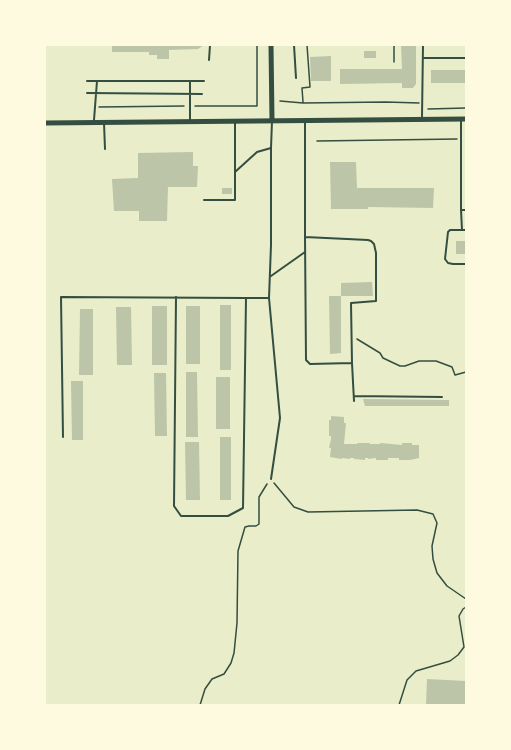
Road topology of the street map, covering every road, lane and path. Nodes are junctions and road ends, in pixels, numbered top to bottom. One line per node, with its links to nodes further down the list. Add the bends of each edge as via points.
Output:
1 (210, 45): 9 (lane)
2 (271, 45): 26 (street)
3 (294, 45): 11 (lane)
4 (307, 45): 22 (path, via 310,87 302,88)
5 (394, 45): 10 (path)
6 (423, 45): 8 (lane)
7 (466, 57): 8 (lane)
8 (424, 58): 21 (lane)
9 (209, 60)
10 (394, 62)
11 (296, 78)
12 (87, 81): 13 (lane)
13 (97, 81): 14 (lane); 17 (lane)
14 (190, 81): 15 (lane); 18 (lane)
15 (204, 81)
16 (87, 93): 17 (lane)
17 (97, 93): 18 (lane); 32 (lane)
18 (190, 93): 19 (lane); 29 (lane)
19 (202, 94)
20 (280, 101): 22 (path)
21 (423, 103): 22 (path); 24 (lane)
22 (303, 104)
23 (466, 108): 24 (path)
24 (423, 109): 28 (lane)
25 (464, 119): 28 (street); 34 (lane)
26 (272, 120): 27 (street); 30 (street); 36 (lane)
27 (305, 120): 28 (street); 43 (lane)
28 (422, 120)
29 (190, 121): 30 (street); 33 (street)
30 (235, 121): 38 (lane)
31 (45, 123): 32 (street)
32 (94, 123): 33 (street)
33 (104, 123): 37 (lane)
34 (462, 139): 35 (path); 40 (lane)
35 (317, 141)
36 (272, 148): 38 (lane, via 257,152); 46 (lane)
37 (105, 149)
38 (235, 172): 39 (lane, via 235,200)
39 (204, 200)
40 (461, 210): 41 (lane); 42 (lane)
41 (466, 210)
42 (464, 230): 45 (lane, via 447,232 445,259 448,263)
43 (305, 237): 44 (lane); 51 (lane, via 368,240 374,244 376,302 351,303)
44 (305, 252): 46 (lane); 51 (lane, via 307,362)
45 (466, 264)
46 (270, 276): 49 (lane)
47 (176, 297): 48 (lane); 48 (lane, via 174,506 181,516 228,516 243,508); 56 (lane, via 61,297)
48 (246, 298): 49 (lane)
49 (269, 298): 57 (lane, via 280,418)
50 (354, 337): 52 (path, via 400,366 436,361 452,367 455,375)
51 (352, 363): 53 (lane)
52 (466, 372)
53 (354, 396): 54 (lane); 55 (lane)
54 (442, 397)
55 (354, 401)
56 (63, 437)
57 (271, 479): 58 (path, via 294,507 308,512 417,510 433,514 437,523 432,559 437,573 447,586); 60 (path, via 259,497 259,524 245,527 238,551 237,623 231,663 224,674 212,679)
58 (466, 598)
59 (466, 608): 61 (path, via 459,616 464,647 458,656 416,671 407,680)
60 (200, 705)
61 (399, 705)

